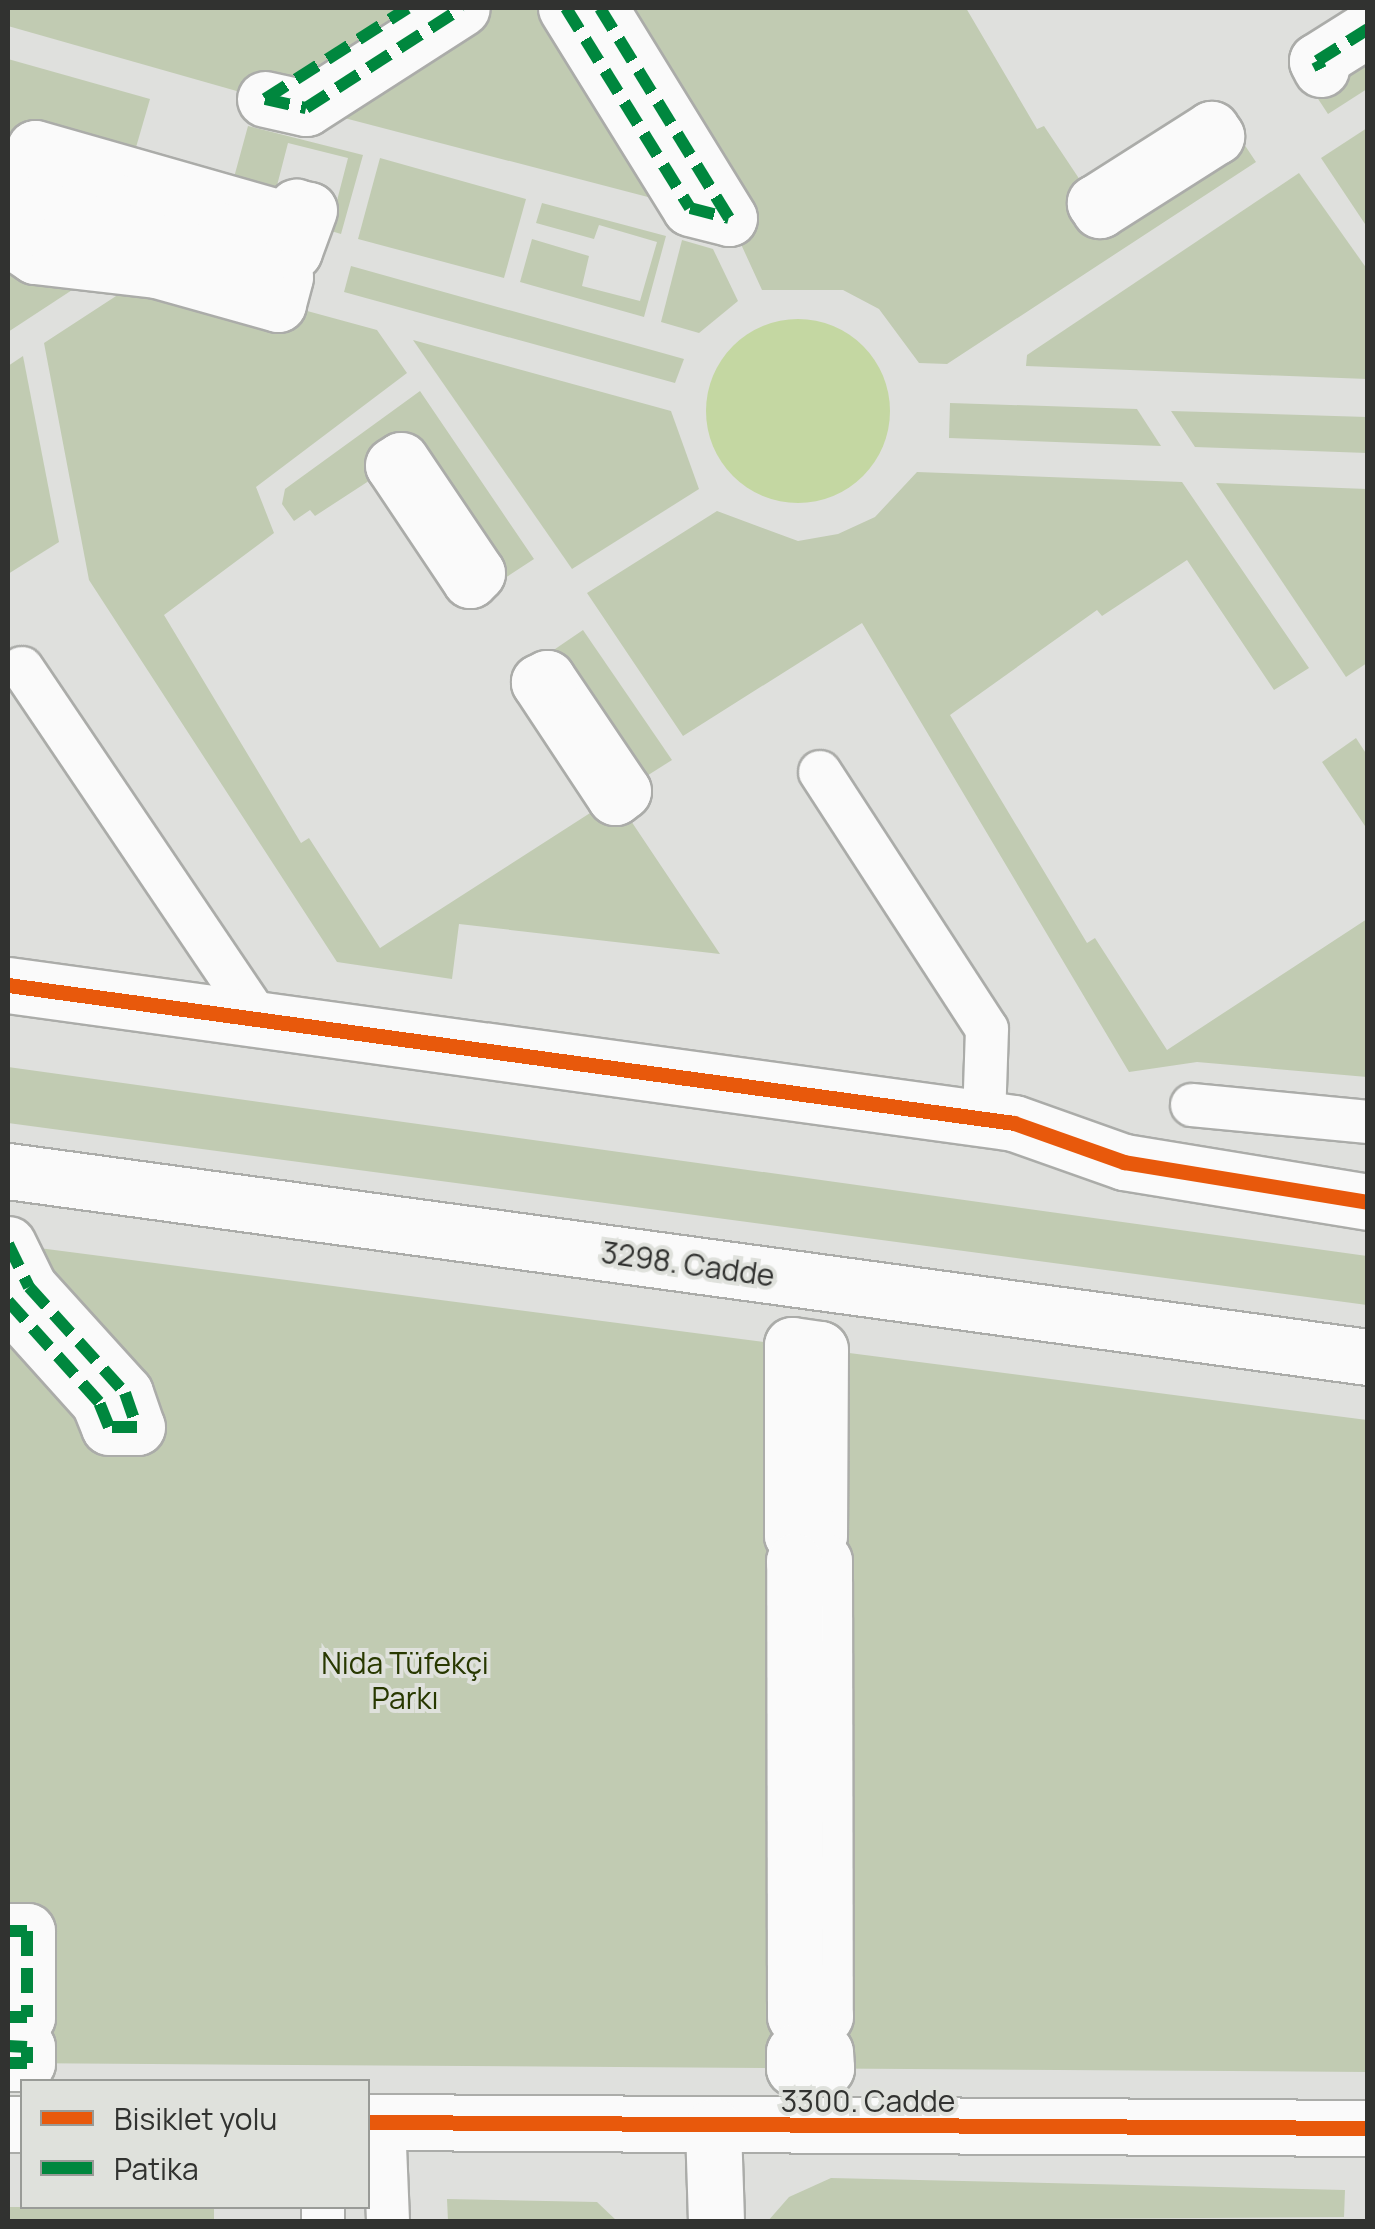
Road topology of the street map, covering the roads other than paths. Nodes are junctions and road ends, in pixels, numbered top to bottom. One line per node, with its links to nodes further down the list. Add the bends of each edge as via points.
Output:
1 (408, 8): 2 (street, via 266,99 306,108)
2 (462, 8)
3 (566, 8): 4 (street, via 690,208 729,218)
4 (600, 8)
5 (1368, 29): 6 (street, via 1317,61 1321,69)
6 (1368, 39)
7 (22, 668): 10 (lane)
8 (820, 772): 12 (lane, via 987,1029)
9 (8, 984): 10 (street)
10 (260, 1019): 12 (street)
11 (1192, 1105): 13 (lane)
12 (984, 1119): 15 (street, via 1124,1162)
13 (1368, 1122)
14 (8, 1172): 18 (street, 3298. Cadde)
15 (1368, 1202)
16 (8, 1244): 17 (street, via 29,1287 125,1393 137,1427 109,1427 99,1402)
17 (8, 1300)
18 (1368, 1358)
19 (8, 1932): 21 (street, via 27,1932 27,2017)
20 (826, 2016): 20 (street, via 796,2016 794,1561 824,1561)
21 (8, 2017)
22 (8, 2046): 23 (street, via 27,2047 27,2063)
23 (8, 2063)
24 (376, 2121): 25 (street, 3300. Cadde); 27 (lane)
25 (713, 2126): 26 (street, 3300. Cadde); 28 (street)
26 (1368, 2128)
27 (388, 2222)
28 (716, 2222)

